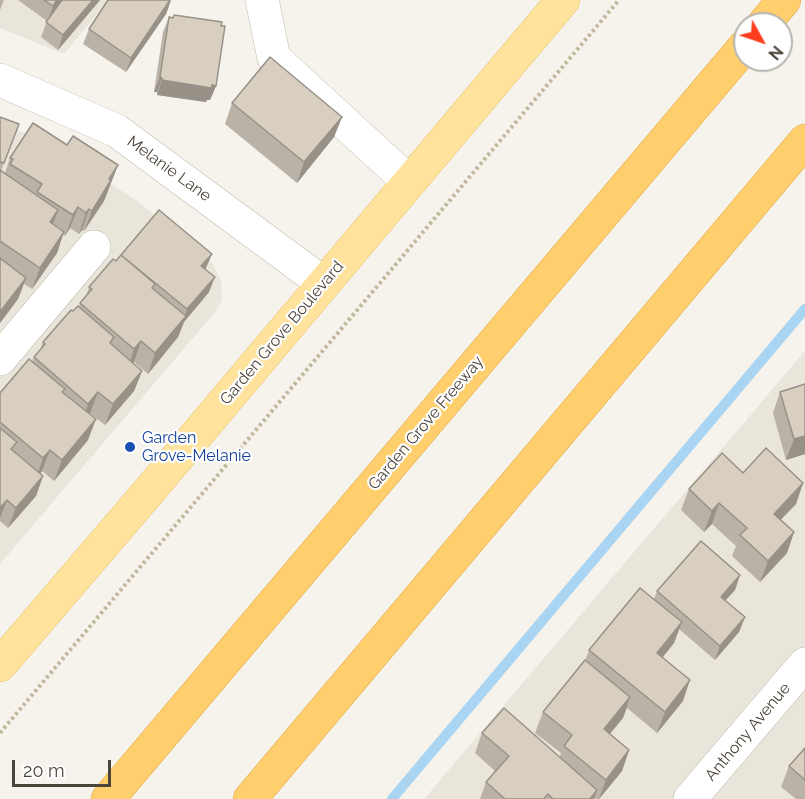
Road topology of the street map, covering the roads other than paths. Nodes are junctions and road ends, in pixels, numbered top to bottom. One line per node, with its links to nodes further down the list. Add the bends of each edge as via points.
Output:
1 (262, 0): 8 (street, via 274,58)
2 (563, 0): 8 (main road, Garden Grove Boulevard)
3 (784, 0): 4 (highway)
4 (774, 12)
5 (733, 60): 14 (highway, Garden Grove Freeway)
6 (0, 80): 10 (street, Melanie Lane, via 117,131)
7 (805, 141): 15 (highway)
8 (409, 182): 10 (main road, Garden Grove Boulevard)
9 (94, 247): 11 (street)
10 (323, 283): 13 (main road, Garden Grove Boulevard)
11 (0, 359)
12 (805, 664): 16 (street, Anthony Avenue)
13 (0, 665)
14 (108, 799)
15 (250, 799)
16 (690, 799)

